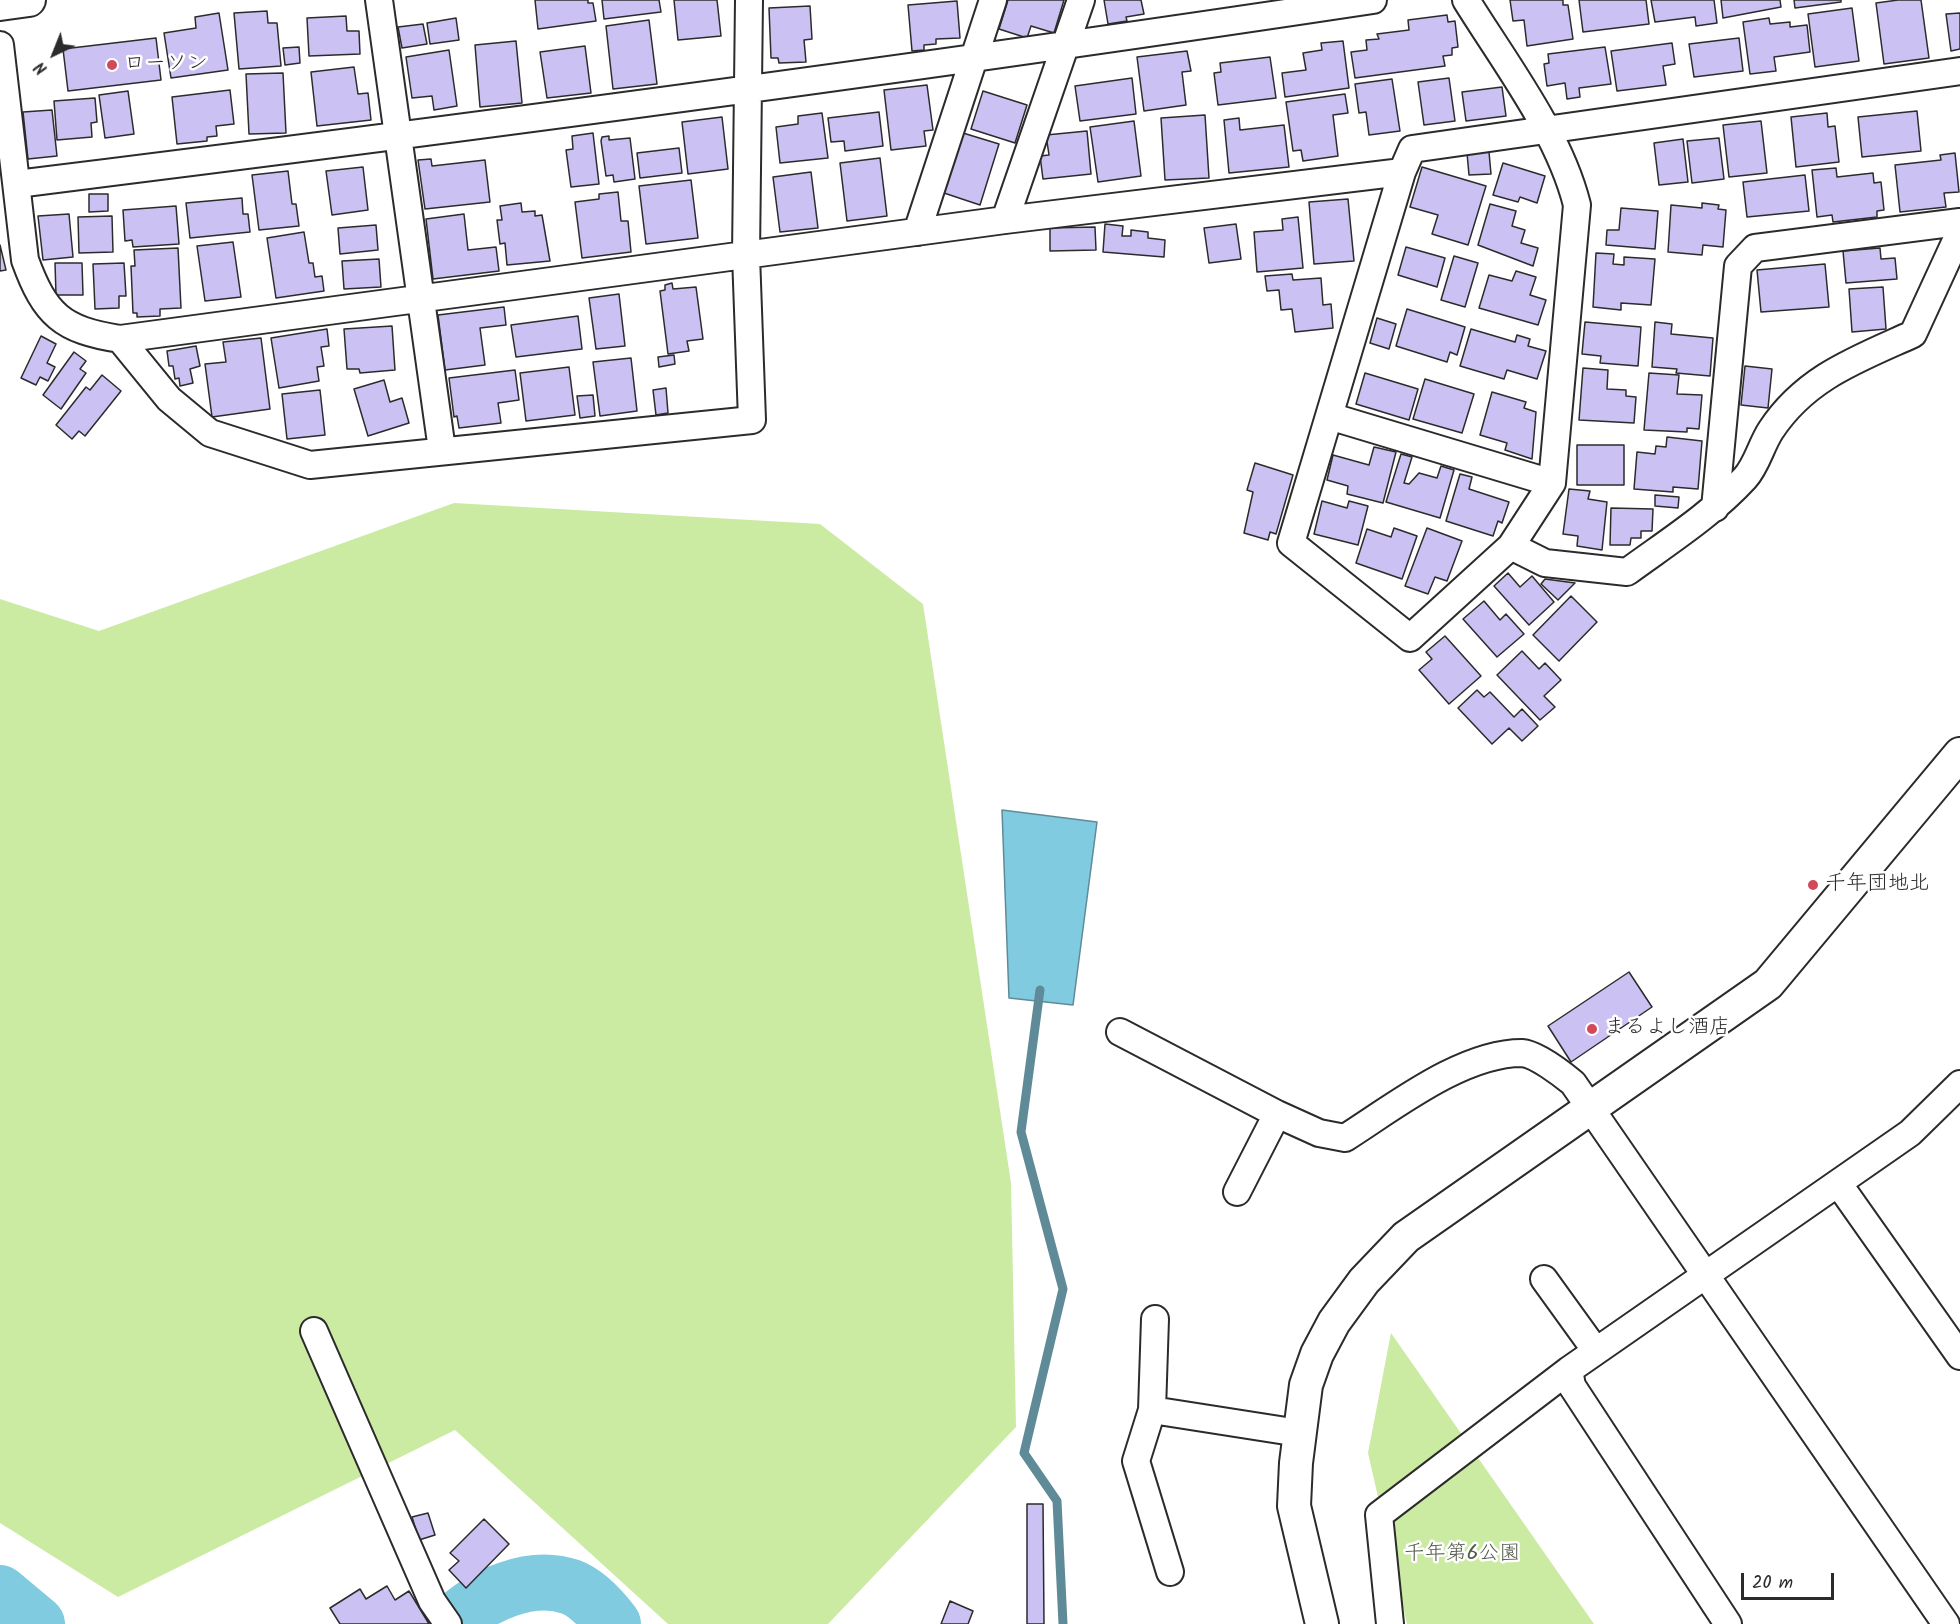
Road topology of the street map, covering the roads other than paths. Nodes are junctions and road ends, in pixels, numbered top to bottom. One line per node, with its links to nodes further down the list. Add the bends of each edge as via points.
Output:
1 (29, 0): 8 (street)
2 (379, 0): 15 (street)
3 (749, 0): 13 (street)
4 (993, 0): 11 (street)
5 (1081, 0): 10 (street)
6 (1373, 0): 10 (street)
7 (1466, 0): 14 (street)
8 (0, 4)
9 (0, 45): 17 (street)
10 (1066, 46): 11 (street); 18 (street)
11 (974, 58): 13 (street); 20 (street)
12 (1960, 71): 14 (street)
13 (748, 90): 15 (street); 22 (street)
14 (1546, 130): 16 (street, via 1412,149); 27 (street, via 1570,179 1577,205)
15 (397, 137): 17 (street); 23 (street)
16 (1402, 172): 18 (street); 25 (street)
17 (16, 184): 24 (street, via 25,260 37,294 60,319 86,333)
18 (1005, 220): 20 (street)
19 (1960, 222): 28 (street, via 1755,248 1738,266)
20 (917, 232): 22 (street)
21 (1960, 232): 28 (street, via 1913,334 1832,370 1802,394 1772,429 1747,476)
22 (746, 255): 23 (street); 26 (street, via 752,420)
23 (420, 299): 24 (street); 26 (street)
24 (120, 339): 26 (street, via 169,399 210,434 310,465)
25 (1329, 416): 27 (street); 29 (street, via 1291,543 1410,638)
26 (442, 450)
27 (1552, 483): 29 (street)
28 (1715, 508): 29 (street, via 1627,572 1545,562)
29 (1511, 546)
30 (1960, 754): 33 (street, via 1768,984)
31 (1120, 1032): 34 (street)
32 (1960, 1084): 35 (street, via 1910,1133)
33 (1589, 1108): 34 (street, via 1573,1083 1556,1069 1524,1053 1484,1060 1448,1074 1345,1137 1319,1133); 37 (street); 45 (street, via 1406,1238 1364,1281 1334,1322 1317,1354 1306,1385)
34 (1276, 1114): 36 (street)
35 (1838, 1183): 37 (street); 42 (street)
36 (1237, 1192)
37 (1706, 1277): 41 (street); 51 (street)
38 (1544, 1279): 41 (street)
39 (1155, 1319): 44 (street)
40 (314, 1331): 47 (street, via 432,1601)
41 (1596, 1352): 43 (street)
42 (1960, 1356)
43 (1569, 1370): 49 (street, via 1378,1515); 50 (street, via 1572,1386)
44 (1152, 1410): 45 (street); 46 (street, via 1136,1461)
45 (1299, 1433): 48 (street, via 1294,1506)
46 (1170, 1572)
47 (448, 1624)
48 (1322, 1624)
49 (1390, 1624)
50 (1728, 1624)
51 (1946, 1624)

